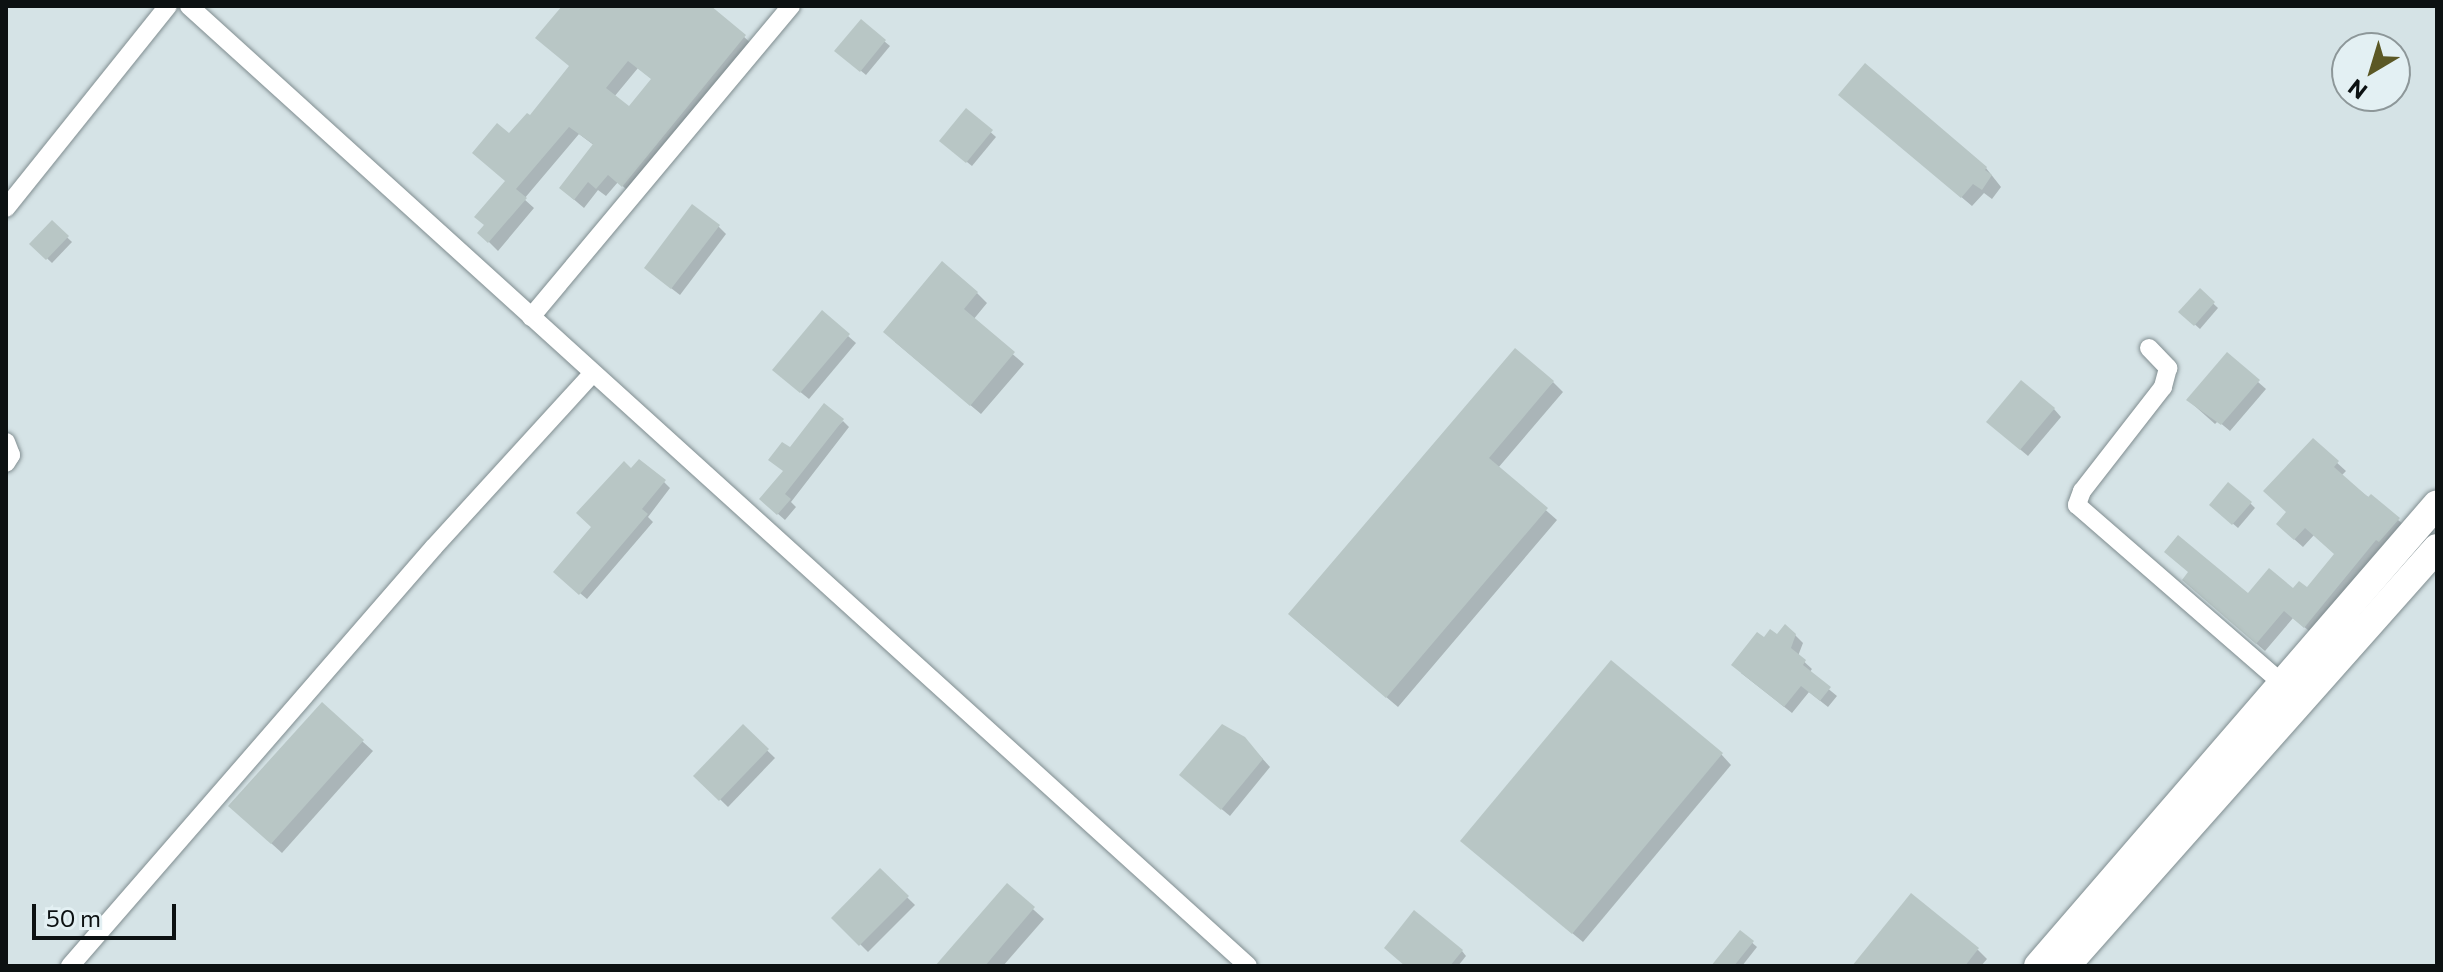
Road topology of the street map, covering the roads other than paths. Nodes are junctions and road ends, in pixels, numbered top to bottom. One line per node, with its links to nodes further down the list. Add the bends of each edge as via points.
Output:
1 (168, 6): 4 (street)
2 (189, 6): 5 (street)
3 (791, 6): 5 (street)
4 (6, 208)
5 (531, 317): 7 (street)
6 (2149, 348): 12 (street, via 2168,368 2163,387 2082,491 2077,505)
7 (592, 374): 13 (street); 14 (street)
8 (6, 442): 9 (street, via 11,455)
9 (6, 463)
10 (2437, 504): 12 (highway)
11 (2437, 548): 16 (highway)
12 (2282, 683): 15 (highway)
13 (70, 966)
14 (1248, 966)
15 (2038, 966)
16 (2066, 966)

